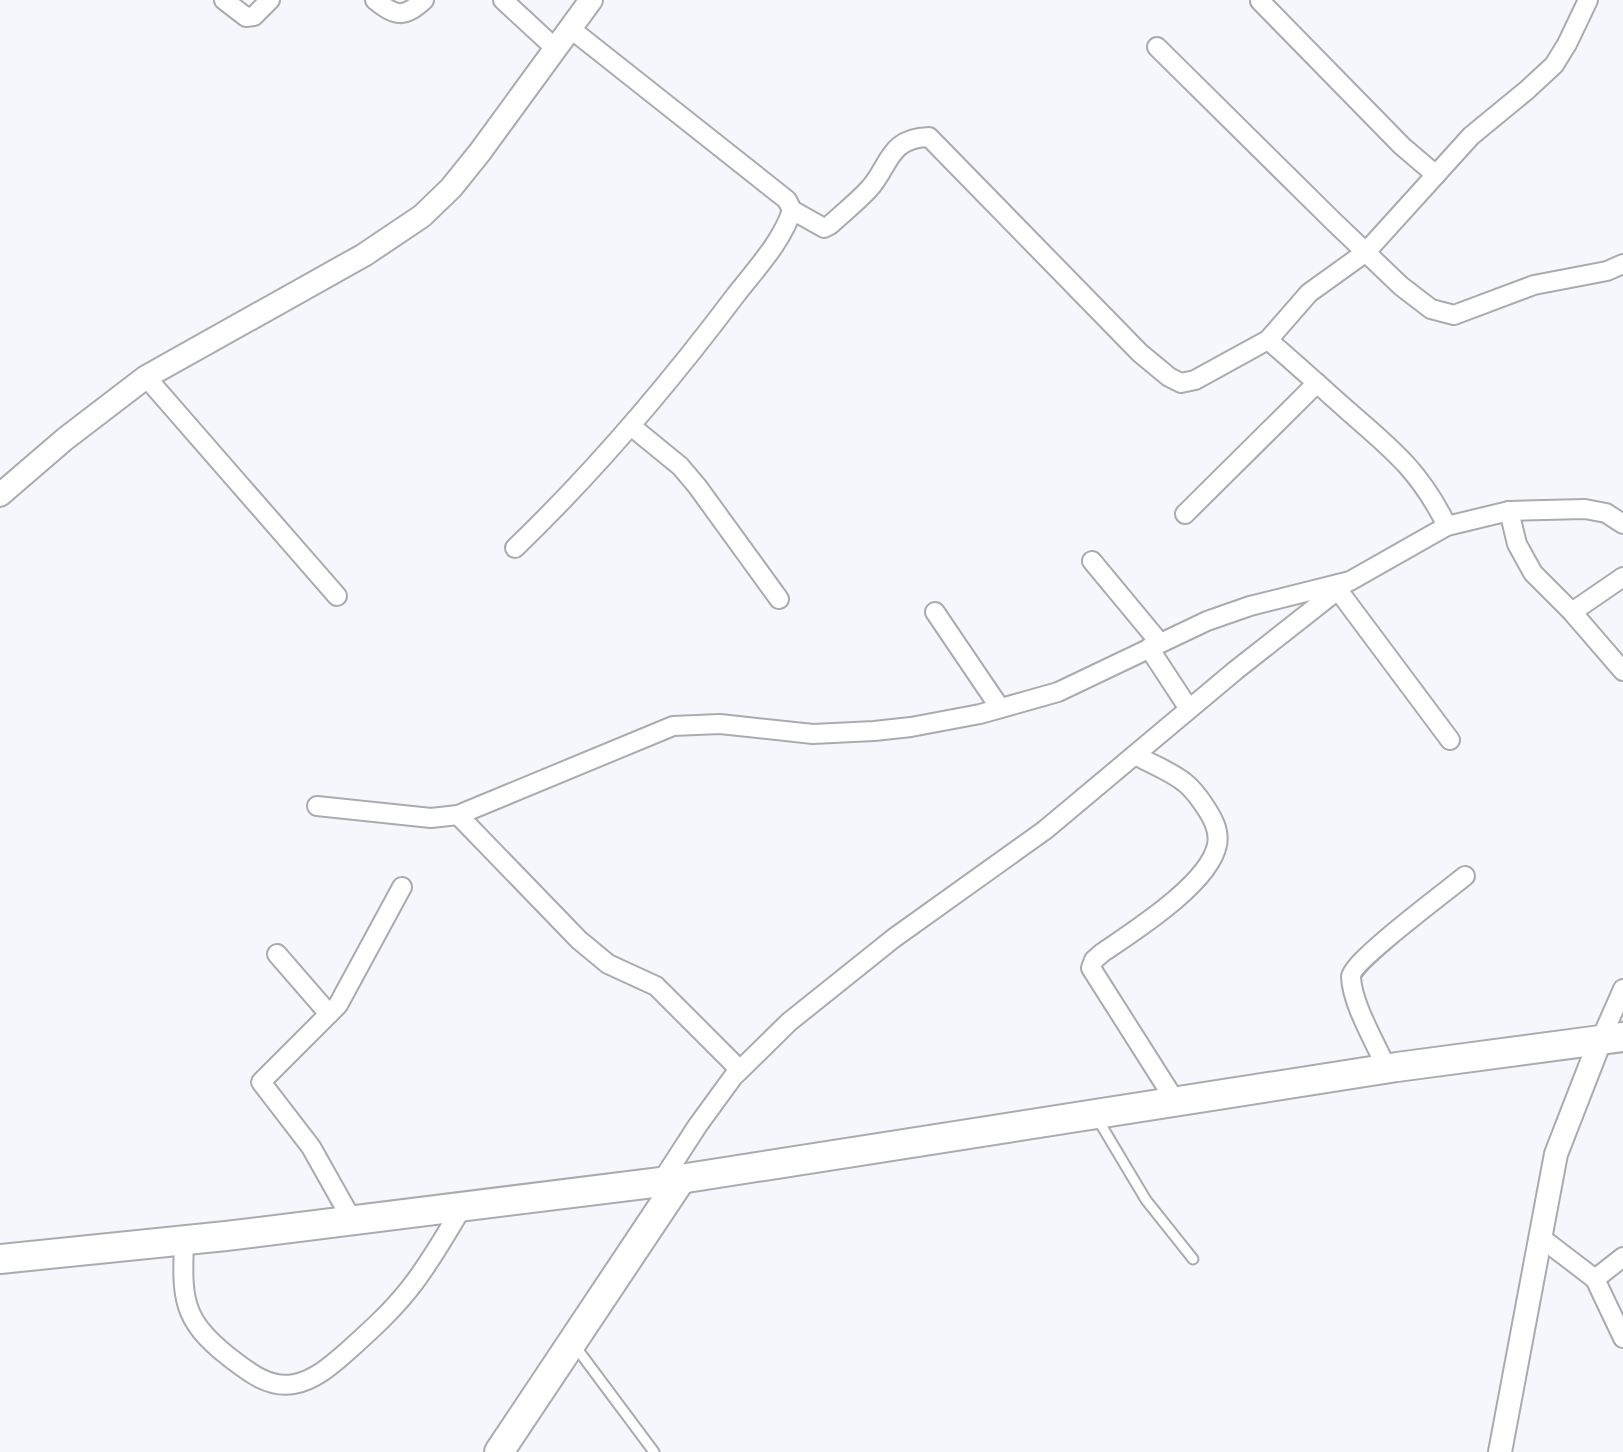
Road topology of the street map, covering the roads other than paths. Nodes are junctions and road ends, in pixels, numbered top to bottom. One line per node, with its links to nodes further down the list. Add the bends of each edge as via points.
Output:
1 (224, 0): 2 (street, via 246,17)
2 (270, 0)
3 (375, 0): 4 (street, via 400,14)
4 (424, 0)
5 (503, 0): 11 (street)
6 (591, 0): 9 (street)
7 (1588, 0): 12 (street, via 1554,65 1471,136)
8 (1260, 1): 12 (street)
9 (571, 29): 11 (street); 13 (street, via 787,200)
10 (1157, 47): 14 (street)
11 (556, 49): 17 (street, via 471,164 422,216 364,255)
12 (1436, 175): 14 (street)
13 (792, 210): 16 (street, via 817,226 830,225 870,188 896,148 929,137 1169,377 1181,383 1195,380); 19 (street, via 764,258)
14 (1366, 252): 15 (street, via 1431,309 1454,315 1534,285); 16 (street, via 1309,293)
15 (1623, 264)
16 (1268, 340): 18 (street)
17 (146, 377): 20 (street); 29 (street)
18 (1317, 383): 22 (street); 24 (street, via 1409,465)
19 (631, 426): 25 (street); 30 (street, via 697,486)
20 (0, 495)
21 (1509, 511): 23 (street, via 1595,509); 24 (street); 32 (street, via 1524,561)
22 (1185, 514)
23 (1623, 524)
24 (1447, 526): 28 (street)
25 (515, 548)
26 (1092, 561): 33 (street)
27 (1623, 577): 32 (street)
28 (1344, 585): 33 (street, via 1250,606); 36 (street); 37 (street)
29 (337, 596)
30 (779, 599)
31 (935, 612): 35 (street)
32 (1572, 612): 34 (street)
33 (1154, 646): 35 (street, via 1058,692); 36 (street)
34 (1623, 671)
35 (1000, 708): 40 (street, via 911,727 849,733 673,726)
36 (1189, 709): 38 (street)
37 (1450, 740)
38 (1135, 755): 48 (street, via 1018,852 821,995); 49 (street, via 1193,789 1218,830 1211,859 1181,895 1102,953 1091,968)
39 (317, 806): 40 (street, via 431,818)
40 (458, 815): 48 (street, via 579,940 608,964 656,986)
41 (1465, 876): 47 (street, via 1352,971 1359,1005)
42 (402, 887): 45 (street)
43 (277, 954): 45 (street)
44 (1623, 989): 46 (street)
45 (329, 1014): 53 (street, via 261,1082 311,1147)
46 (1614, 1044): 47 (main road); 54 (street, via 1556,1154)
47 (1387, 1069): 49 (main road)
48 (740, 1070): 51 (street, via 698,1125)
49 (1176, 1102): 50 (main road)
50 (1095, 1115): 51 (main road); 58 (lane, via 1146,1200)
51 (671, 1181): 52 (main road); 61 (main road)
52 (463, 1206): 53 (main road); 55 (street, via 411,1287 377,1325 340,1359 293,1384 250,1374 194,1325 182,1279)
53 (352, 1220): 55 (main road)
54 (1540, 1237): 59 (street); 64 (street)
55 (184, 1240): 57 (main road)
56 (1623, 1257): 59 (street)
57 (0, 1259)
58 (1193, 1259)
59 (1595, 1279): 60 (street)
60 (1623, 1338)
61 (572, 1342): 62 (main road); 63 (lane)
62 (499, 1452)
63 (654, 1452)
64 (1500, 1452)

